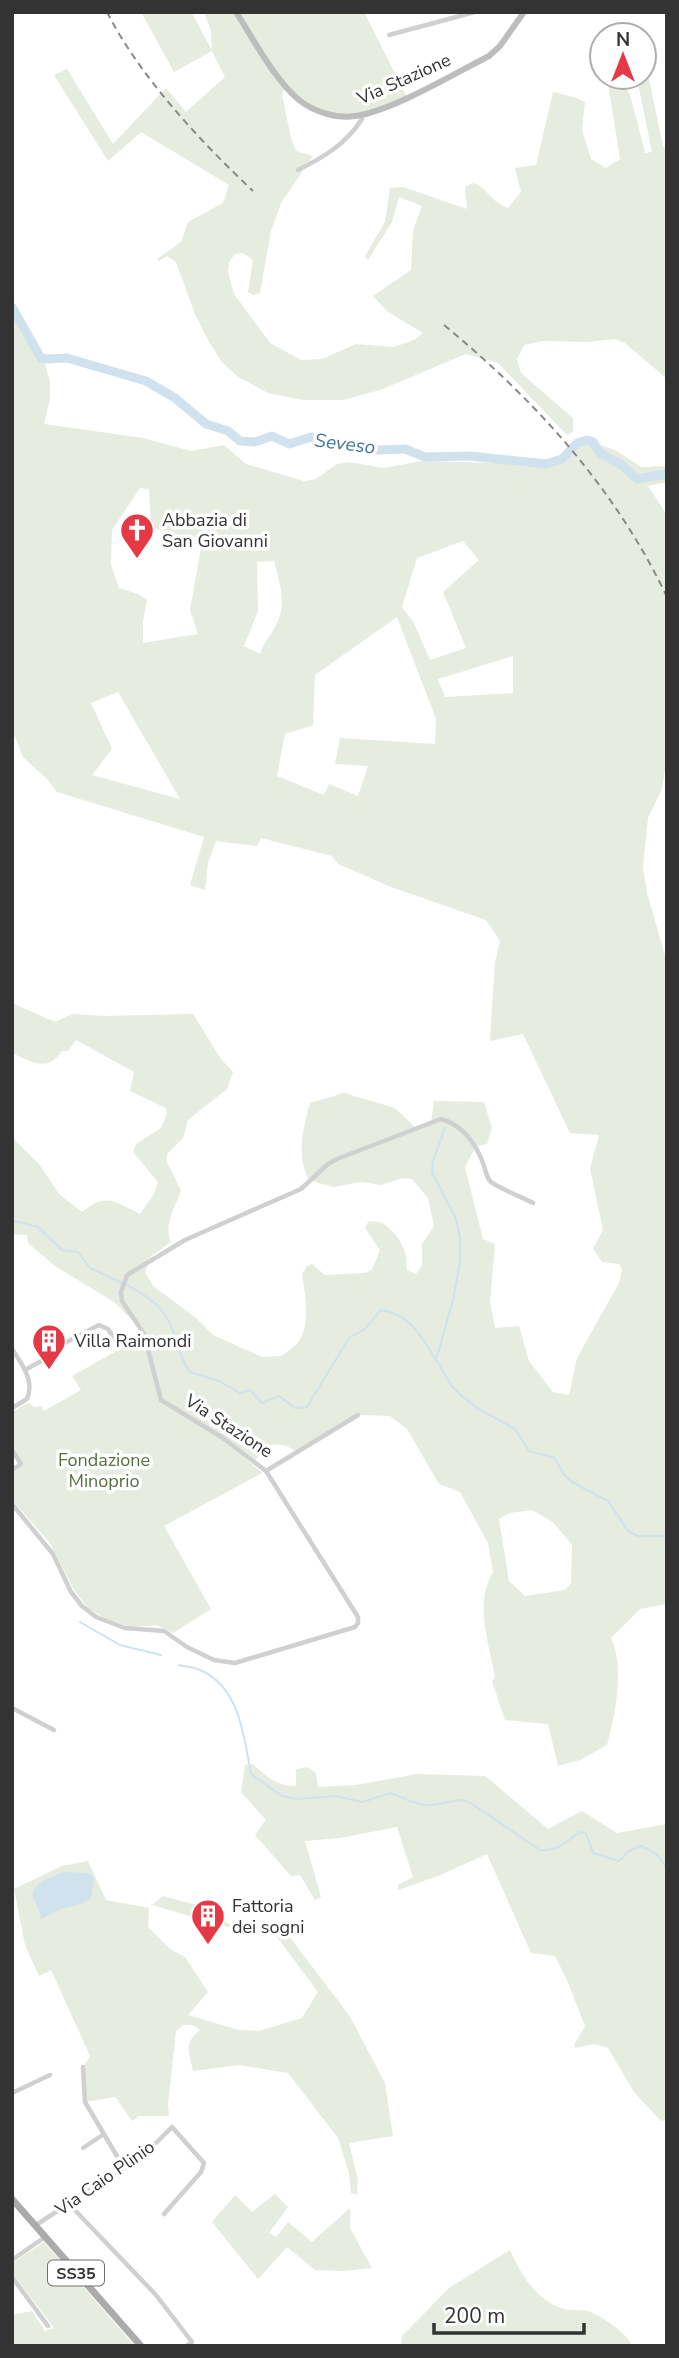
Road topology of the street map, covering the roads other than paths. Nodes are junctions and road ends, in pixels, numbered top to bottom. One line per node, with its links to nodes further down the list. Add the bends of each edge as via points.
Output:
1 (236, 12): 5 (main road, Via Stazione, via 266,60 300,101 325,114)
2 (475, 12): 4 (street)
3 (524, 12): 5 (main road, Via Stazione, via 489,56)
4 (389, 35)
5 (361, 115): 6 (street, via 355,131 341,145)
6 (298, 170)
7 (533, 1203): 8 (street, via 492,1184 476,1146 442,1119 337,1159 301,1189 185,1240 127,1275 121,1292 124,1305)
8 (144, 1334): 10 (street, via 119,1347 108,1329 99,1325 42,1355 43,1360); 15 (street, Via Stazione, via 161,1400)
9 (12, 1349): 10 (street)
10 (25, 1370): 11 (street, via 29,1396)
11 (12, 1408)
12 (358, 1415): 15 (street, Via Stazione)
13 (12, 1450): 14 (street, via 21,1464)
14 (12, 1470)
15 (266, 1471): 16 (street, via 358,1623 234,1662 214,1660 164,1631 125,1628 96,1617 71,1592 53,1554)
16 (12, 1504)
17 (12, 1708): 18 (street)
18 (54, 1730)
19 (83, 2067): 22 (street, via 85,2102)
20 (50, 2075): 21 (street)
21 (12, 2093)
22 (104, 2134): 23 (street); 24 (street)
23 (83, 2148)
24 (124, 2168): 26 (street, Via Caio Plinio); 27 (street, Via Caio Plinio, via 172,2127 204,2163)
25 (12, 2199): 28 (main road, SS35)
26 (69, 2204): 28 (street, Via Caio Plinio); 34 (street, via 156,2295 192,2342)
27 (164, 2214)
28 (35, 2225): 29 (main road, SS35)
29 (45, 2237): 30 (street); 33 (main road, SS35)
30 (12, 2260)
31 (12, 2277): 32 (street)
32 (48, 2326)
33 (141, 2346)
34 (186, 2346)

